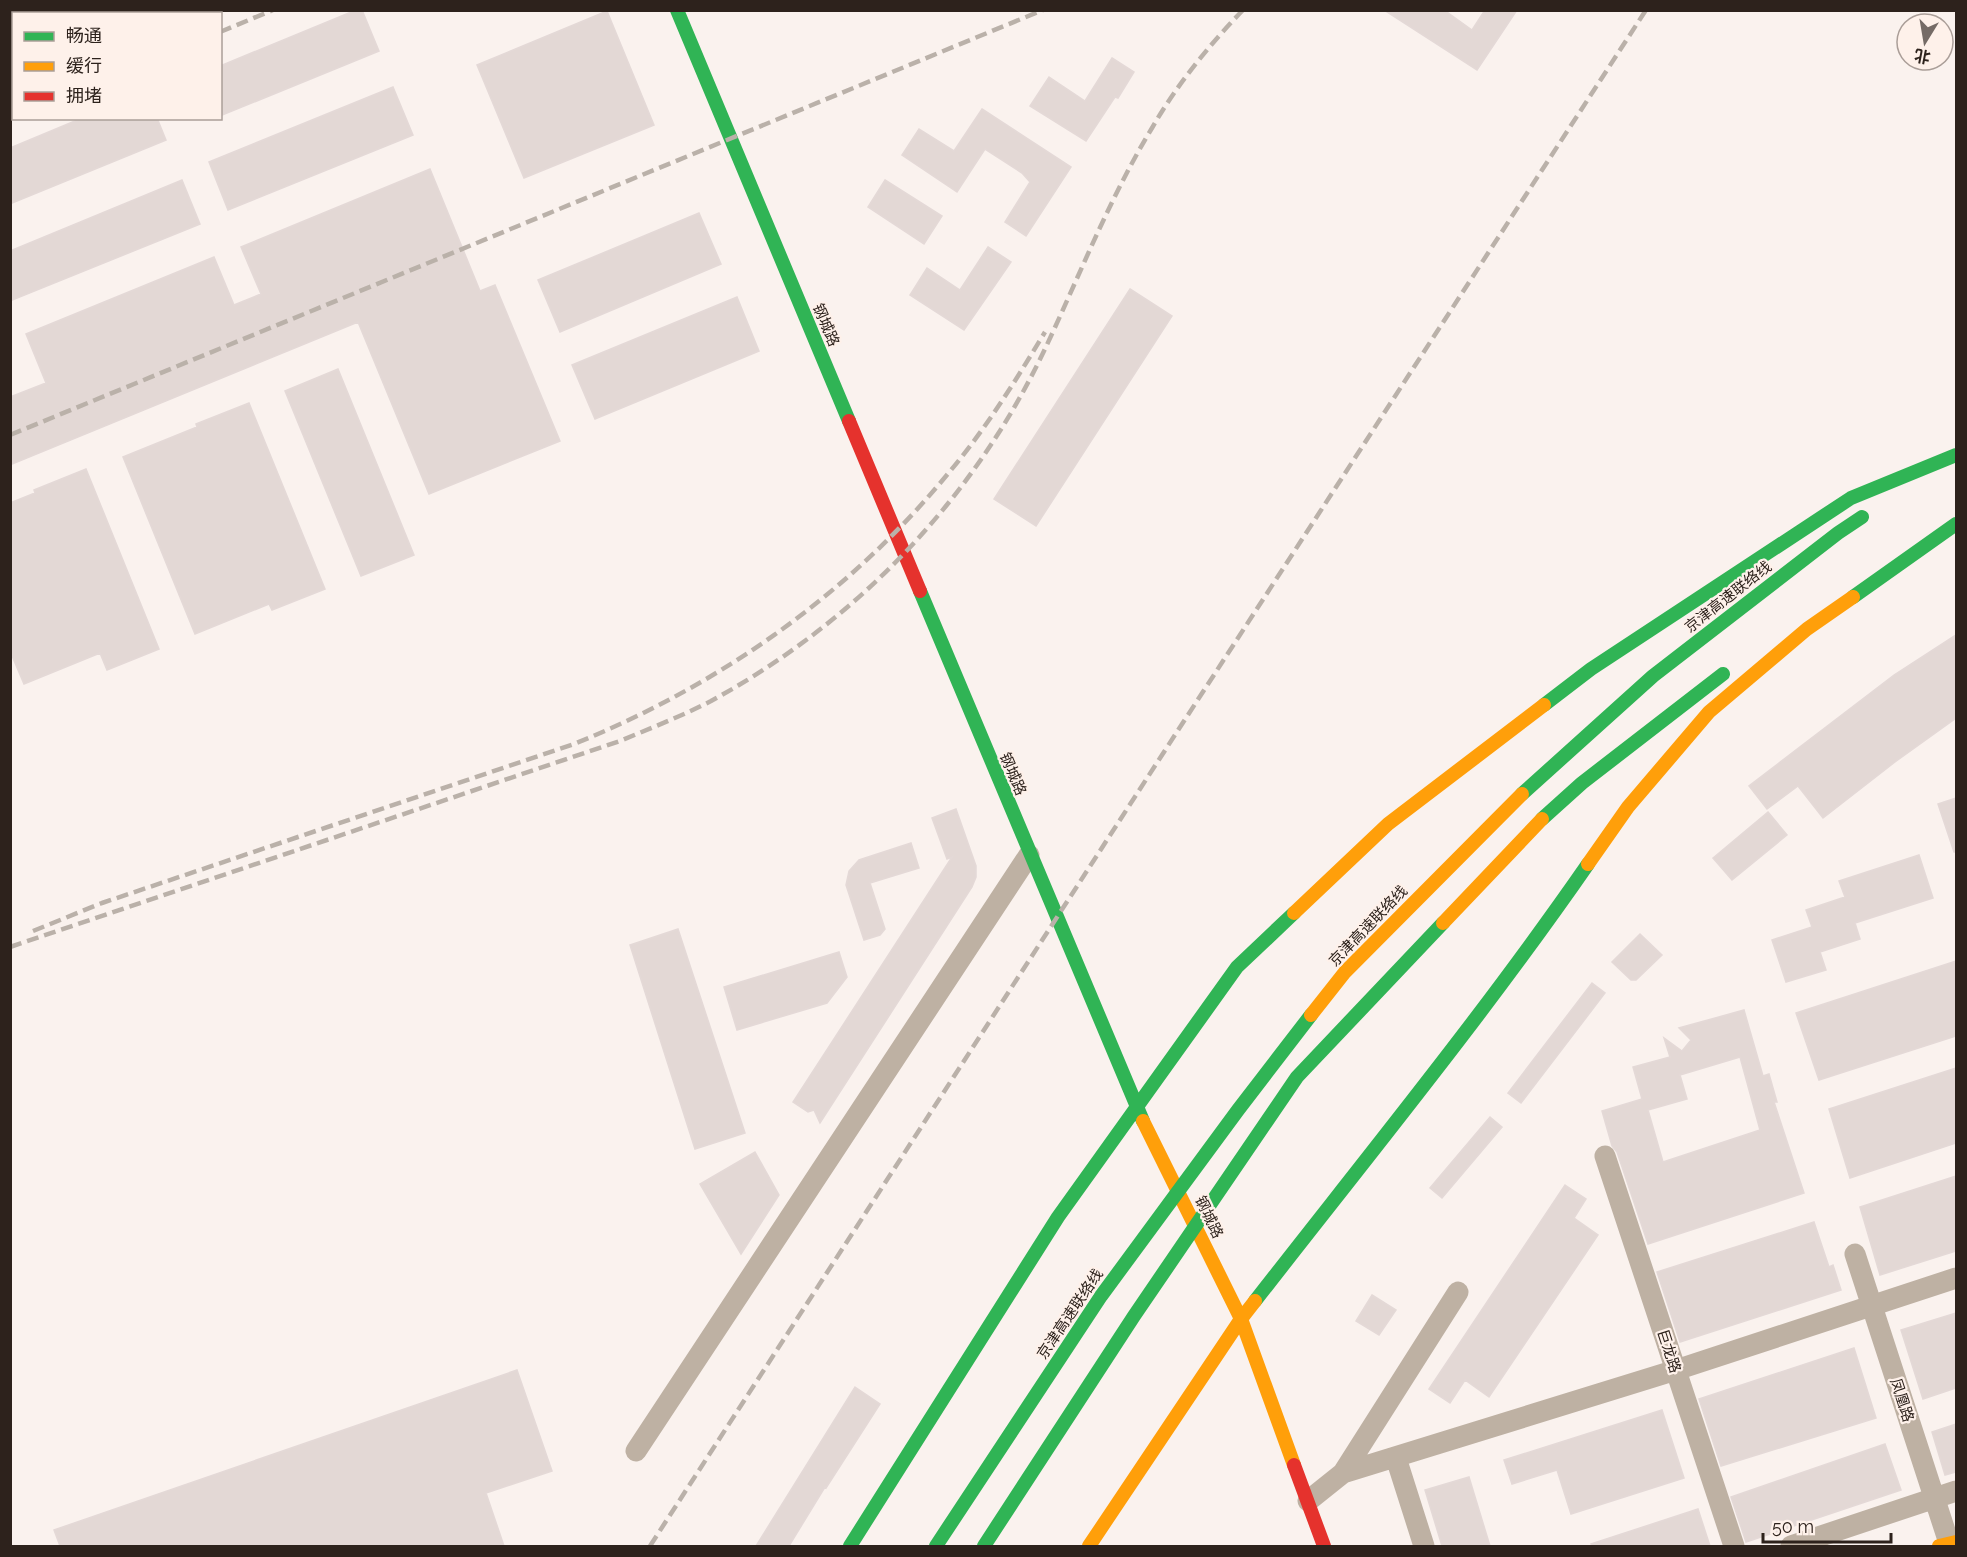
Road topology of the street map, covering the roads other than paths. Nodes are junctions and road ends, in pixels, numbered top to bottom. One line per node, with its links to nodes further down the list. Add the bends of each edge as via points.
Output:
1 (677, 10): 7 (main road, 钢城路)
2 (1956, 455): 3 (main road); 8 (main road, via 1851,498 1591,669 1388,824 1237,967)
3 (1897, 494)
4 (1877, 507): 24 (main road, 京津高速联络线, bridge, via 1653,676 1522,794 1345,972 1101,1296)
5 (1956, 524): 14 (main road, via 1807,629 1709,712 1628,807 1550,919)
6 (1731, 668): 25 (main road, bridge, via 1582,783 1542,819 1297,1077)
7 (1029, 855): 8 (main road, 钢城路); 16 (street)
8 (1136, 1108): 14 (main road, 钢城路); 23 (main road, via 1058,1217)
9 (1605, 1156): 15 (street, 巨龙路)
10 (1855, 1254): 13 (street, 凤凰路)
11 (1956, 1278): 13 (street)
12 (1458, 1292): 18 (street)
13 (1872, 1306): 15 (street); 20 (street, 凤凰路)
14 (1241, 1319): 21 (main road, 钢城路); 26 (main road)
15 (1676, 1370): 17 (street); 29 (street, 巨龙路)
16 (636, 1451)
17 (1396, 1458): 18 (street); 28 (street)
18 (1343, 1473): 21 (street)
19 (1956, 1491): 20 (street)
20 (1934, 1499): 22 (street, 凤凰路); 30 (street)
21 (1308, 1502): 27 (main road, 钢城路)
22 (1949, 1545)
23 (850, 1546)
24 (936, 1546)
25 (984, 1546)
26 (1089, 1546)
27 (1324, 1546)
28 (1424, 1546)
29 (1734, 1546)
30 (1791, 1546)

